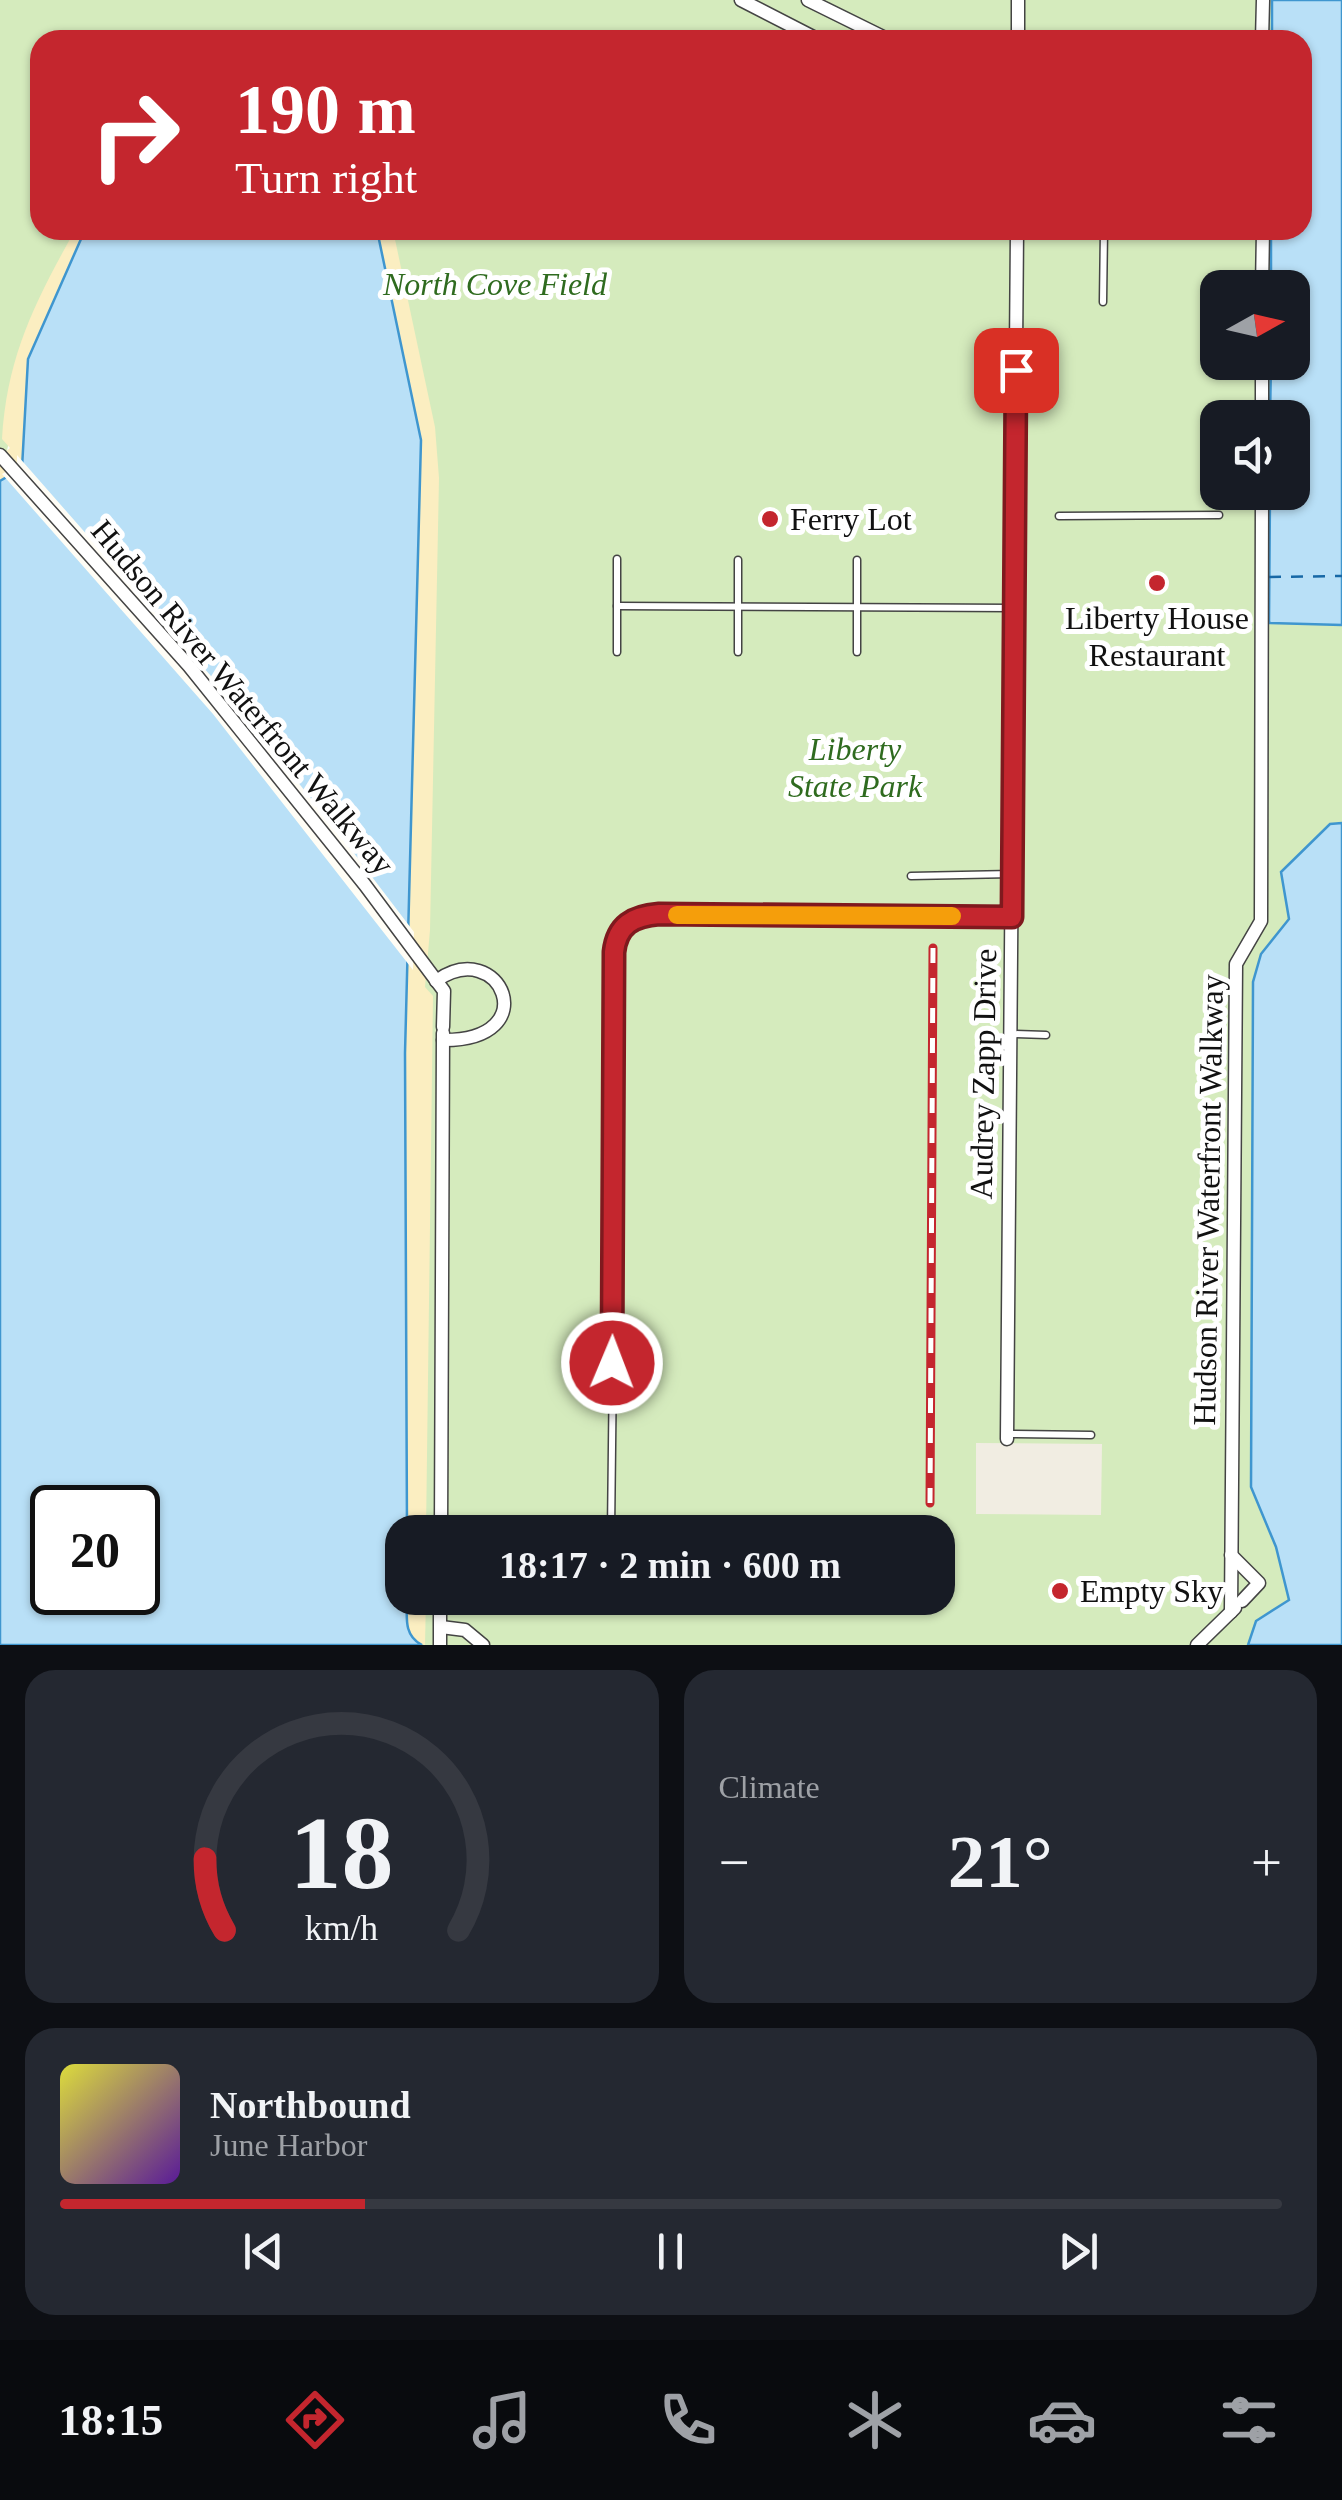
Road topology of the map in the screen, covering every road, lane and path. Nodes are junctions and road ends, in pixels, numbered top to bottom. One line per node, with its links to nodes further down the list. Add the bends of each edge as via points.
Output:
1 (741, 0): 5 (street)
2 (808, 0): 7 (street)
3 (1018, 0): 8 (street)
4 (1263, 0): 9 (street)
5 (758, 4): 6 (street)
6 (802, 30)
7 (869, 30)
8 (1018, 30)
9 (1262, 30)
10 (1017, 240): 25 (street, Audrey Zapp Drive)
11 (1104, 240): 14 (lane)
12 (1262, 240): 13 (street)
13 (1262, 270)
14 (1104, 302)
15 (1, 456): 32 (street, Hudson River Waterfront Walkway, via 222,707)
16 (1262, 510): 40 (street, Hudson River Waterfront Walkway, via 1261,920 1236,964)
17 (1219, 515): 18 (lane)
18 (1059, 516)
19 (617, 559): 22 (lane)
20 (738, 560): 23 (lane)
21 (857, 560): 24 (lane)
22 (617, 606): 23 (lane); 26 (lane)
23 (738, 606): 24 (lane); 27 (lane)
24 (857, 607): 25 (lane); 28 (lane)
25 (1014, 608): 29 (street, Audrey Zapp Drive)
26 (617, 652)
27 (738, 652)
28 (857, 652)
29 (1014, 874): 30 (lane); 31 (street, Audrey Zapp Drive)
30 (911, 876)
31 (1012, 917): 34 (street, Audrey Zapp Drive); 39 (lane, via 659,914 636,918 618,934)
32 (432, 976): 33 (street, Hudson River Waterfront Walkway, via 444,992); 33 (street, via 475,968 491,976 503,998 491,1031 476,1039)
33 (443, 1033): 38 (street, Hudson River Waterfront Walkway)
34 (1010, 1034): 35 (lane); 37 (street, Audrey Zapp Drive)
35 (1046, 1035)
36 (1091, 1435): 37 (lane)
37 (1007, 1436)
38 (441, 1515)
39 (612, 1515)
40 (1232, 1555): 41 (street, Hudson River Waterfront Walkway); 41 (street, Hudson River Waterfront Walkway, via 1259,1584)
41 (1236, 1607): 46 (street)
42 (440, 1615): 43 (street)
43 (440, 1626): 44 (street); 45 (street, via 469,1632)
44 (440, 1645)
45 (482, 1645)
46 (1198, 1645)

